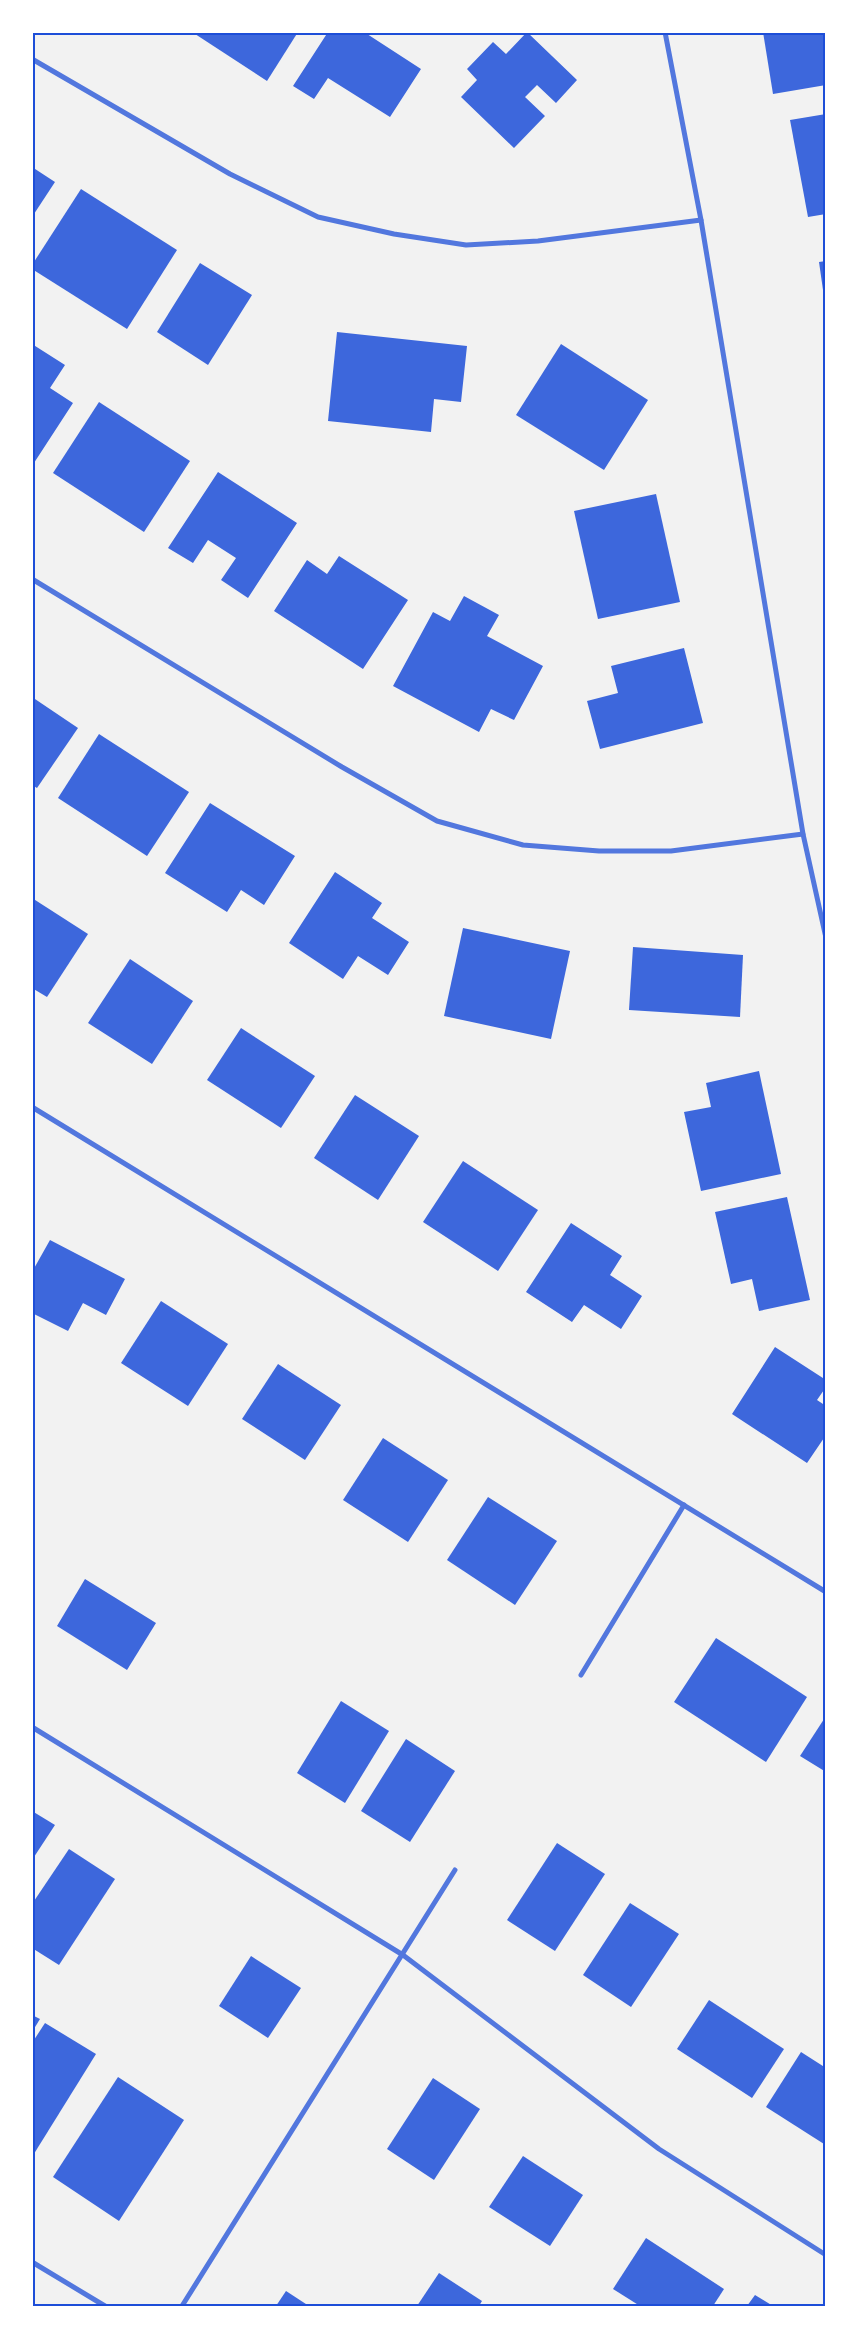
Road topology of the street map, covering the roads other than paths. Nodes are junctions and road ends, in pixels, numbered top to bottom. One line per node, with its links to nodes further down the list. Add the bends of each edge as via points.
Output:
1 (665, 32): 3 (street)
2 (32, 59): 3 (street, via 230,174 318,217 394,234 466,245 538,241)
3 (701, 220): 5 (street)
4 (32, 579): 5 (street, via 437,821 523,845 599,850 671,851)
5 (803, 834): 6 (street)
6 (826, 938)
7 (32, 1107): 8 (street)
8 (684, 1506): 9 (street); 10 (street)
9 (826, 1592)
10 (581, 1675)
11 (32, 1727): 13 (street)
12 (455, 1870): 13 (street)
13 (404, 1955): 14 (street, via 659,2149); 17 (street)
14 (826, 2255)
15 (32, 2262): 16 (street)
16 (105, 2306)
17 (182, 2306)

